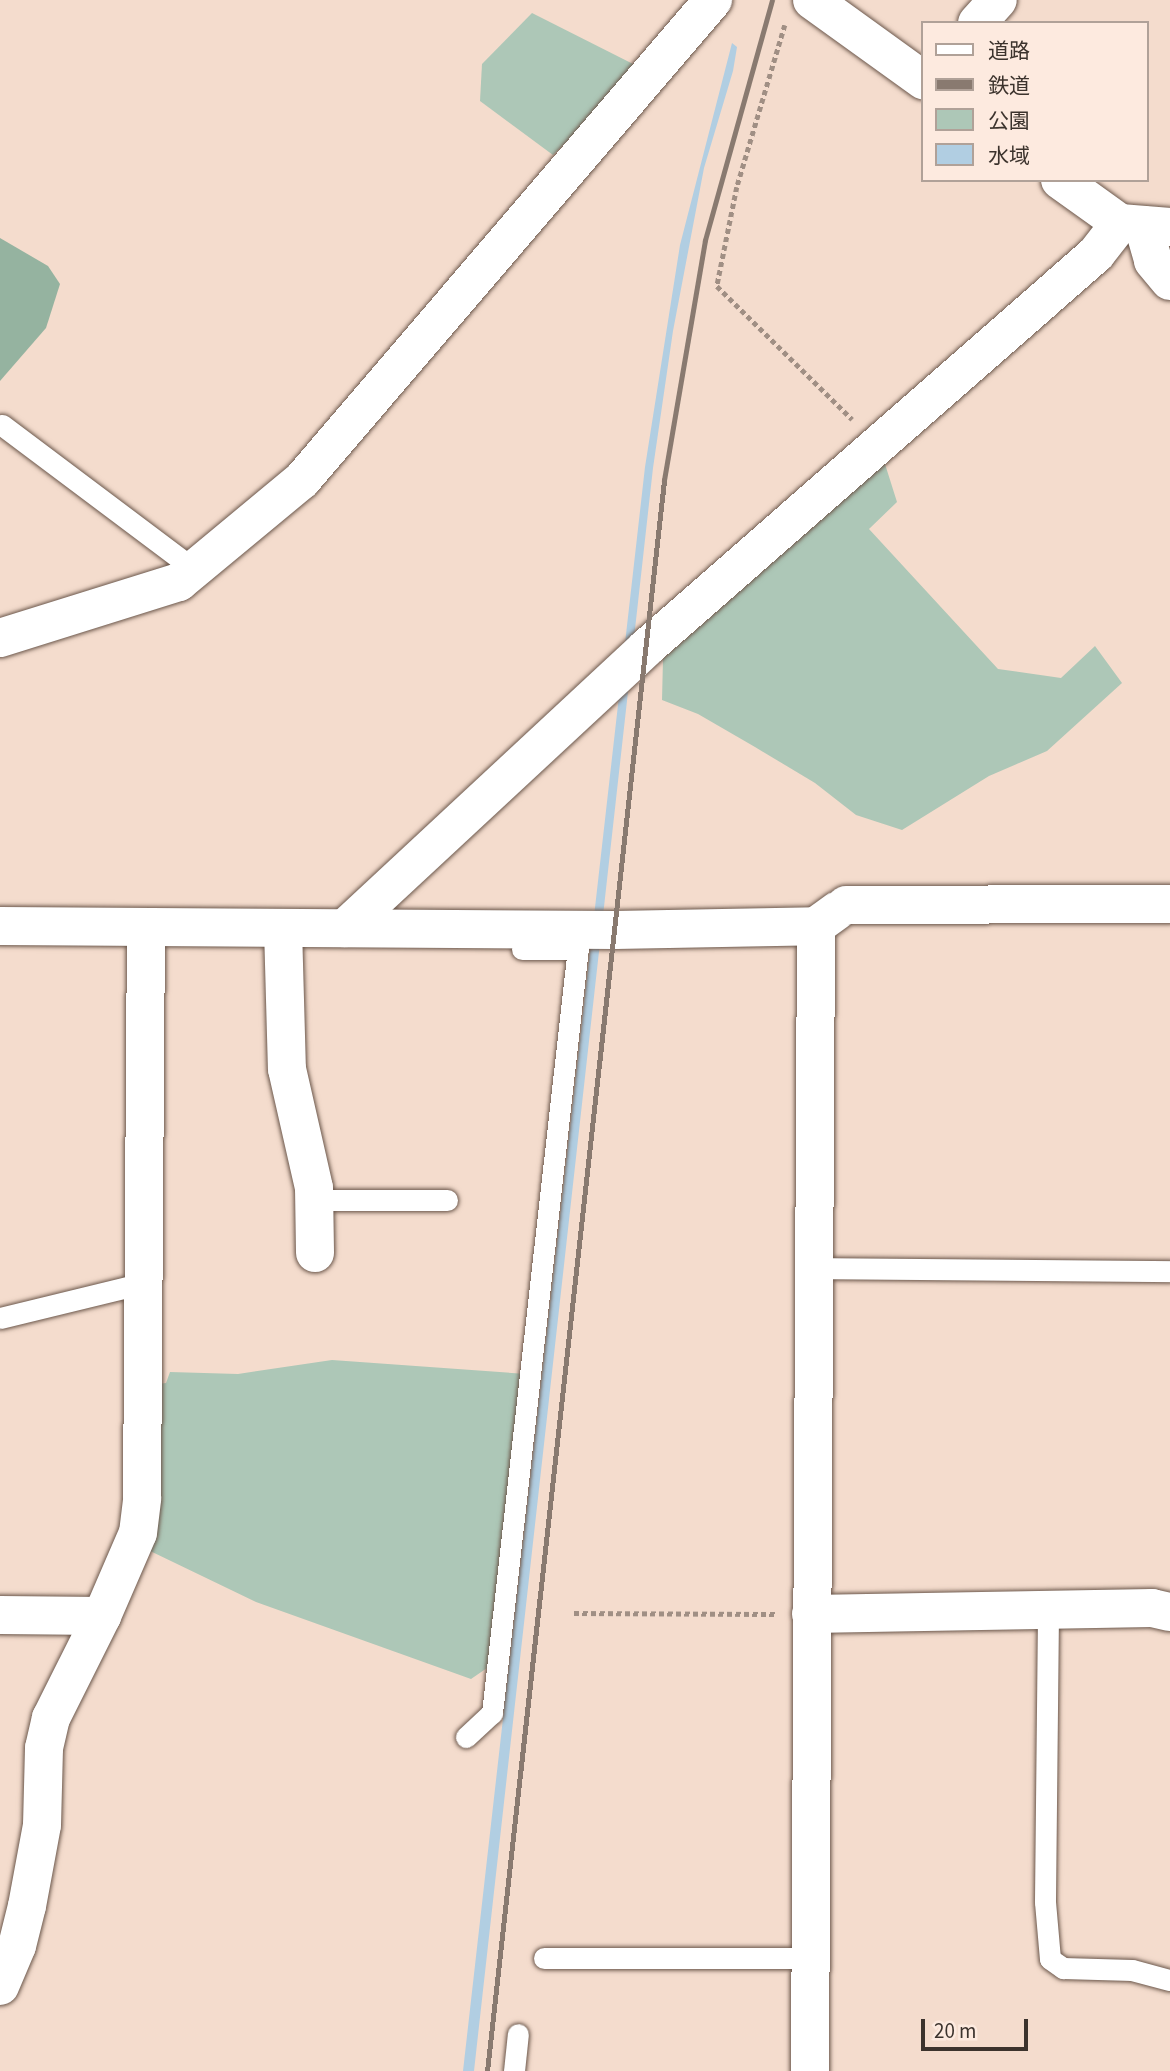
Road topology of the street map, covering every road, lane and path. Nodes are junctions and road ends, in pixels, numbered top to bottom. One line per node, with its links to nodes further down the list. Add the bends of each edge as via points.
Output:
1 (713, 0): 11 (street, via 302,480)
2 (998, 0): 4 (street)
3 (800, 9): 5 (street); 10 (path, via 737,187 716,283 720,292)
4 (979, 21)
5 (922, 79)
6 (1064, 182): 7 (street)
7 (1144, 225): 8 (street, via 1153,261); 17 (street, via 1096,254 625,668)
8 (1170, 281)
9 (2, 425): 11 (lane)
10 (858, 425)
11 (194, 569): 12 (street, via 179,582)
12 (0, 638)
13 (1170, 904): 14 (street)
14 (831, 915): 19 (street); 24 (street)
15 (0, 926): 18 (street)
16 (283, 928): 17 (street); 18 (street); 21 (street, via 287,1069)
17 (345, 928): 19 (street)
18 (146, 929): 26 (street)
19 (579, 939): 20 (lane); 34 (lane, via 492,1713)
20 (522, 949)
21 (314, 1200): 22 (lane); 23 (street)
22 (447, 1200)
23 (315, 1253)
24 (814, 1268): 25 (lane); 31 (street)
25 (1170, 1270)
26 (144, 1283): 27 (lane); 33 (street, via 138,1533)
27 (0, 1318)
28 (1170, 1612): 30 (street, via 1152,1608)
29 (574, 1613): 31 (path)
30 (1048, 1613): 31 (street); 37 (lane, via 1045,1902 1050,1959 1063,1968 1132,1970)
31 (811, 1614): 36 (street)
32 (0, 1615): 33 (street)
33 (102, 1616): 38 (street, via 51,1718 44,1748 42,1825 27,1906 18,1946)
34 (466, 1737)
35 (544, 1958): 36 (lane)
36 (810, 1958): 41 (street)
37 (1170, 1980)
38 (0, 1986)
39 (518, 2034): 40 (lane)
40 (514, 2071)
41 (810, 2071)

